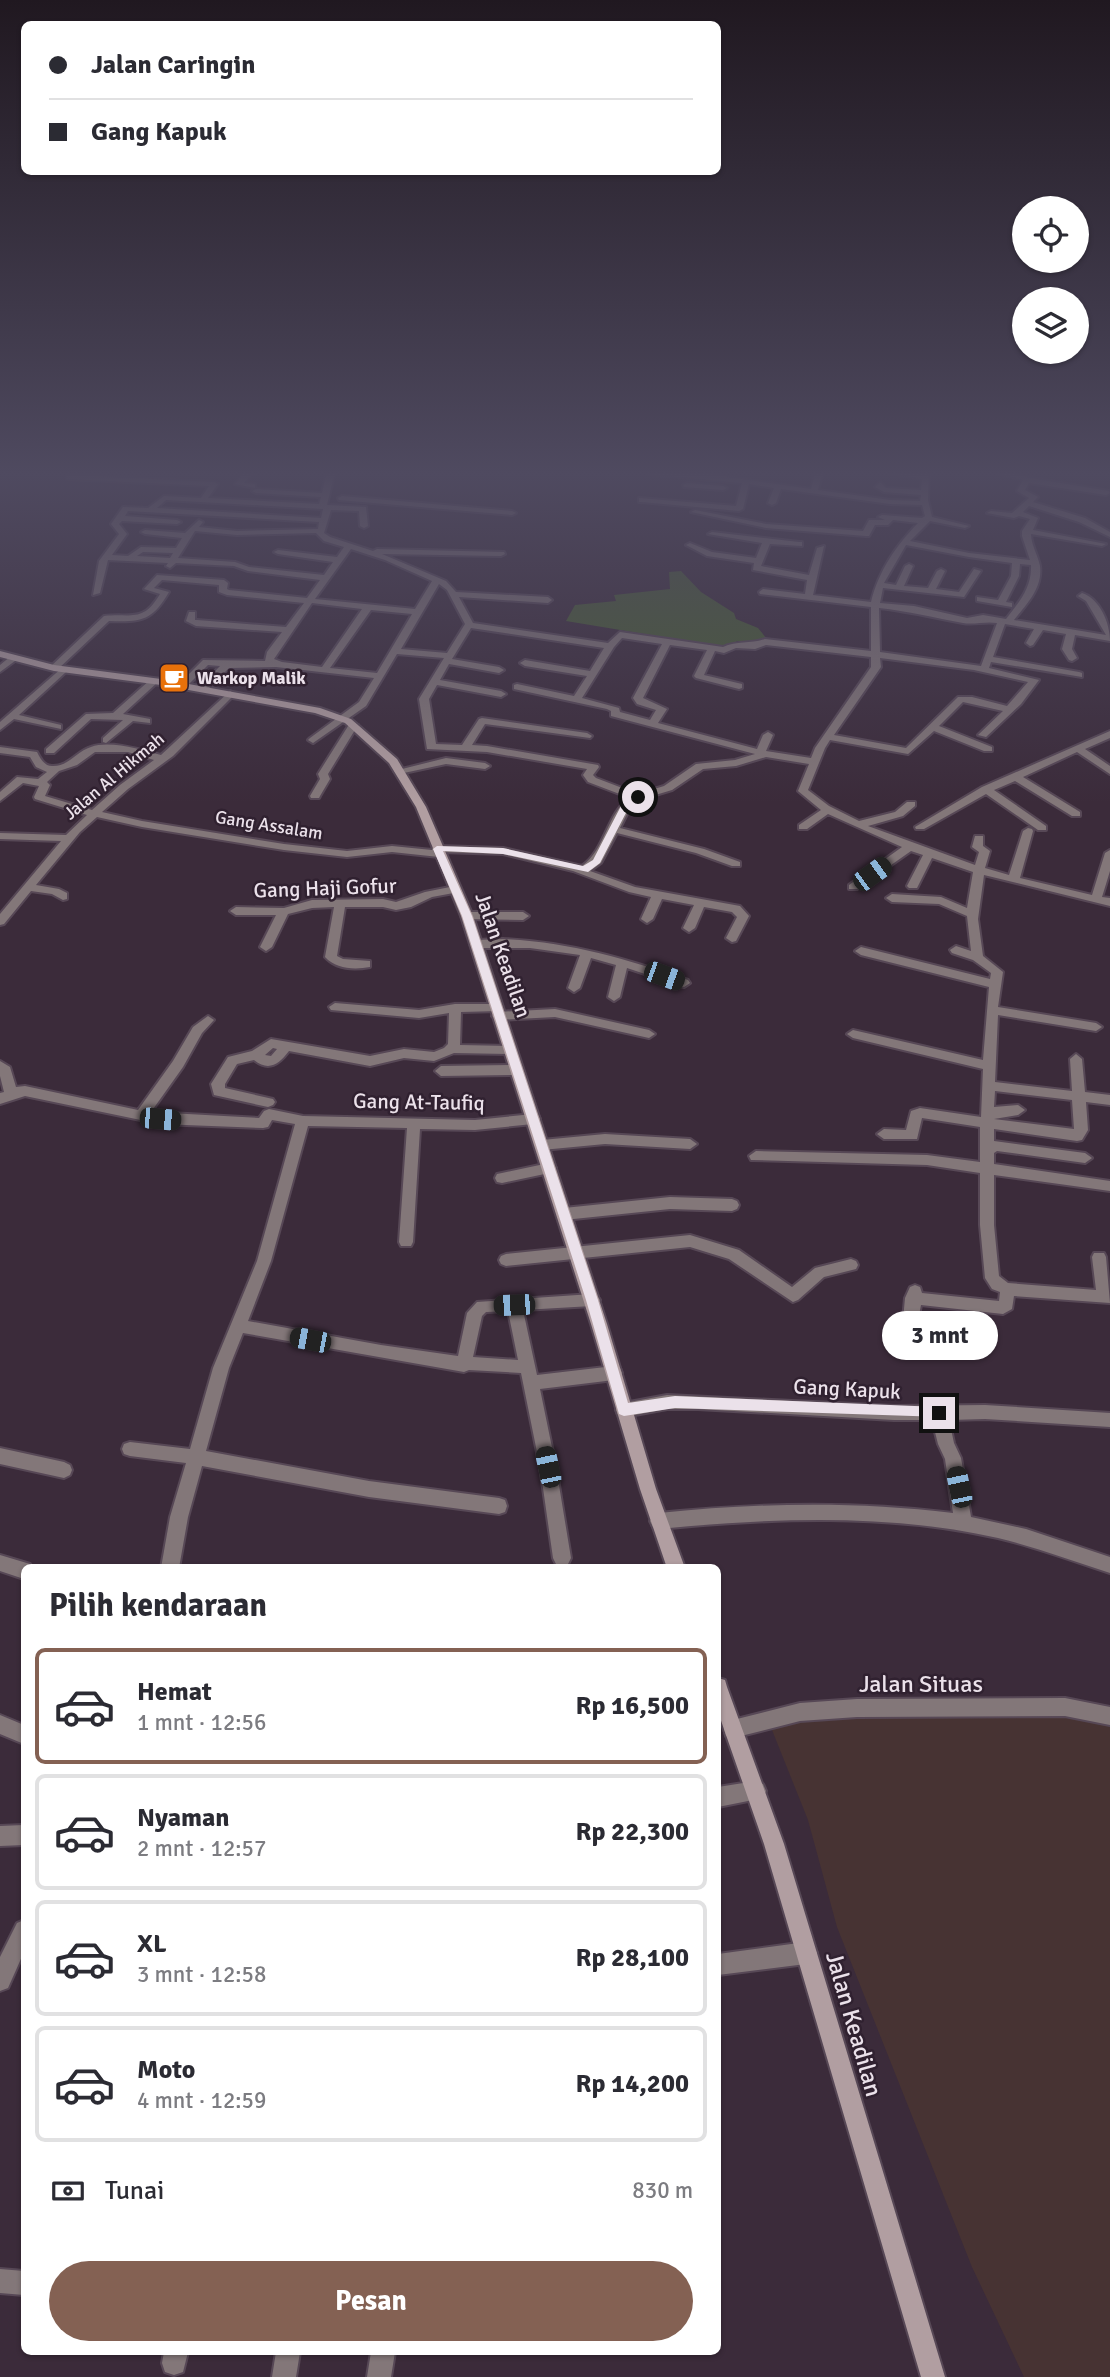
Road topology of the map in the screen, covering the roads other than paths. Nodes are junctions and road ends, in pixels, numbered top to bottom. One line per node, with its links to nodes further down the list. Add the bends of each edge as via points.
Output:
1 (99, 582): 20 (street)
2 (152, 582): 53 (street, via 152,590 165,593 147,617 107,618)
3 (214, 582): 25 (street, via 224,583 222,590 228,592)
4 (324, 582): 25 (street)
5 (436, 582): 19 (street)
6 (439, 582): 17 (street)
7 (767, 582): 22 (street, via 765,588)
8 (811, 582): 22 (street)
9 (880, 582): 15 (street)
10 (901, 582): 16 (street)
11 (936, 582): 18 (street)
12 (970, 582): 18 (street, via 961,595)
13 (1012, 582): 26 (street)
14 (1035, 582): 29 (street)
15 (878, 585): 16 (street); 27 (street)
16 (899, 587): 18 (street)
17 (450, 591): 19 (street); 24 (street); 33 (street)
18 (931, 591)
19 (430, 592): 30 (street)
20 (96, 593)
21 (1082, 596): 37 (street, via 1089,598)
22 (808, 598): 27 (street)
23 (980, 599): 26 (street)
24 (548, 600)
25 (309, 601): 28 (street); 35 (street)
26 (1002, 603): 29 (street)
27 (876, 606): 32 (street, via 967,621 980,617); 44 (street)
28 (368, 607): 30 (street); 54 (street)
29 (1021, 607): 32 (street)
30 (419, 612): 42 (street)
31 (192, 614): 35 (street, via 190,621 196,623)
32 (1005, 622): 34 (street); 51 (street)
33 (469, 624): 40 (street); 47 (street)
34 (1040, 627): 36 (street); 39 (street)
35 (288, 630): 50 (street, via 270,656 270,662)
36 (1071, 632): 37 (street); 46 (street, via 1067,649)
37 (1110, 636)
38 (667, 642): 40 (street, via 618,635); 41 (street); 74 (street, via 638,698 663,709)
39 (1030, 643)
40 (610, 646): 56 (street)
41 (712, 649): 44 (street, via 726,651 735,645 768,642); 62 (street, via 699,676)
42 (396, 650): 47 (street); 58 (street)
43 (0, 654): 45 (main road, Jalan Keadilan)
44 (877, 656): 51 (street); 81 (street, via 874,671)
45 (15, 658): 52 (street); 53 (main road, Jalan Keadilan)
46 (1072, 658)
47 (448, 659): 55 (street); 60 (street)
48 (525, 663): 56 (street)
49 (231, 664): 50 (street); 61 (street, via 202,665); 64 (street)
50 (276, 664): 54 (street)
51 (986, 664): 57 (street); 68 (street, via 1034,681)
52 (0, 669)
53 (58, 669): 59 (main road, Jalan Keadilan); 69 (street)
54 (324, 670): 58 (street)
55 (499, 670)
56 (594, 674): 67 (street)
57 (1079, 675)
58 (380, 676): 73 (street)
59 (150, 680): 61 (main road, Jalan Keadilan); 70 (street)
60 (434, 681): 66 (street); 85 (street, via 423,702 431,747)
61 (182, 686): 64 (main road, Jalan Keadilan)
62 (739, 686)
63 (517, 687): 67 (street)
64 (203, 689): 65 (main road, Jalan Keadilan)
65 (230, 694): 73 (main road, Jalan Keadilan, via 308,708); 91 (street, Jalan Al Hikmah)
66 (501, 694)
67 (578, 699): 74 (street, via 615,709 614,714 621,717)
68 (1007, 709): 77 (street, via 963,699); 79 (street)
69 (13, 716): 75 (street); 76 (street)
70 (115, 716): 71 (street); 89 (street, via 90,715)
71 (131, 718): 72 (street); 83 (street)
72 (147, 721)
73 (348, 721): 84 (street); 95 (main road, Jalan Keadilan); 100 (street)
74 (652, 723): 90 (street)
75 (0, 727)
76 (58, 727)
77 (933, 727): 81 (street, via 904,751); 87 (street)
78 (768, 735): 90 (street)
79 (983, 735)
80 (587, 737): 85 (street, via 482,720)
81 (828, 737): 92 (street)
82 (1109, 737): 86 (street)
83 (106, 740)
84 (313, 740)
85 (466, 748): 101 (street, via 594,767 588,775 592,780)
86 (1079, 748): 96 (street); 97 (street)
87 (988, 749)
88 (0, 750): 94 (street, via 33,754 40,765)
89 (50, 751)
90 (763, 753): 92 (street); 101 (street, via 736,763 704,764 668,788)
91 (162, 759): 94 (street, via 129,749 93,749 73,763); 105 (street, Jalan Al Hikmah)
92 (814, 762): 104 (street, via 803,789)
93 (485, 766): 95 (street, via 446,761)
94 (53, 769): 98 (street)
95 (400, 771): 117 (main road, Jalan Keadilan, via 421,807)
96 (1110, 771)
97 (1015, 776): 99 (street); 106 (street)
98 (40, 783): 102 (street, via 21,779); 105 (street, Gang Assalam, via 45,785 39,797)
99 (986, 789): 109 (street); 110 (street)
100 (315, 796)
101 (638, 797): 111 (street, via 624,807)
102 (0, 798)
103 (911, 804): 107 (street, via 899,814)
104 (828, 809): 107 (street); 108 (street)
105 (94, 814): 114 (street, Jalan Al Hikmah); 117 (street, Gang Assalam, via 319,852)
106 (1076, 814)
107 (858, 825): 116 (street)
108 (803, 827)
109 (920, 827)
110 (1042, 828)
111 (613, 829): 120 (street); 121 (street, via 597,861)
112 (1027, 831): 123 (street)
113 (0, 836): 114 (street)
114 (67, 838): 125 (street, Jalan Al Hikmah)
115 (979, 838): 122 (street, via 977,847 985,851)
116 (909, 846): 119 (street); 126 (street)
117 (438, 851): 121 (street, Gang Assalam, via 503,851); 127 (main road, Jalan Keadilan)
118 (1110, 853): 131 (street)
119 (929, 855): 122 (street); 124 (street)
120 (736, 864)
121 (578, 870): 128 (street, Gang Assalam)
122 (978, 870): 123 (street); 137 (street)
123 (1014, 878): 131 (street)
124 (913, 886)
125 (30, 887): 129 (street); 141 (street, Jalan Al Hikmah)
126 (853, 887)
127 (455, 890): 134 (street, Gang Haji Gofur, via 402,905); 138 (main road, Jalan Keadilan)
128 (658, 895): 132 (street, Gang Assalam); 140 (street)
129 (63, 896)
130 (892, 898): 137 (street, via 941,901)
131 (1096, 899): 133 (street)
132 (701, 901): 142 (street); 143 (street, Gang Assalam, via 730,906 741,913)
133 (1110, 902)
134 (340, 904): 136 (street, Gang Haji Gofur, via 313,904); 151 (street, via 331,957)
135 (236, 911): 136 (street, Gang Haji Gofur)
136 (285, 912): 145 (street)
137 (973, 914): 149 (street)
138 (467, 916): 139 (street); 144 (main road, Jalan Keadilan)
139 (523, 916)
140 (647, 919)
141 (0, 921)
142 (689, 928)
143 (732, 938)
144 (481, 943): 148 (street, via 553,945); 159 (main road, Jalan Keadilan)
145 (266, 947)
146 (957, 950): 149 (street)
147 (861, 951): 153 (street)
148 (587, 952): 150 (street); 154 (street)
149 (977, 957): 153 (street, via 997,972)
150 (623, 961): 152 (street); 155 (street)
151 (366, 964)
152 (684, 983)
153 (996, 985): 158 (street)
154 (574, 988)
155 (614, 997)
156 (335, 1007): 157 (street, via 419,1014)
157 (455, 1008): 159 (street); 164 (street)
158 (992, 1010): 161 (street); 168 (street)
159 (497, 1012): 162 (street, via 559,1013); 165 (main road, Jalan Keadilan)
160 (208, 1020): 177 (street)
161 (1096, 1027)
162 (649, 1034)
163 (853, 1034): 168 (street)
164 (454, 1047): 165 (street); 175 (street, via 435,1057 400,1053 370,1061 269,1043 256,1055 231,1062 217,1090)
165 (508, 1049): 169 (main road, Jalan Keadilan)
166 (1076, 1059): 173 (street)
167 (0, 1066): 172 (street, via 5,1070)
168 (991, 1066): 171 (street)
169 (516, 1070): 170 (street); 178 (main road, Jalan Keadilan)
170 (441, 1071)
171 (989, 1086): 173 (street); 179 (street)
172 (5, 1096): 177 (street, via 33,1092)
173 (1079, 1096): 174 (street); 179 (street, via 1081,1130 1077,1136)
174 (1110, 1100)
175 (268, 1101)
176 (1018, 1110): 179 (street)
177 (141, 1116): 180 (street, Gang At-Taufiq, via 263,1123 269,1114)
178 (533, 1119): 181 (street, Gang At-Taufiq, via 491,1124); 183 (main road, Jalan Keadilan)
179 (987, 1119): 182 (street, via 920,1113 912,1135); 185 (street)
180 (303, 1121): 181 (street, Gang At-Taufiq); 203 (street, via 268,1249)
181 (414, 1122): 194 (street)
182 (884, 1134)
183 (547, 1144): 184 (street, via 605,1139); 188 (main road, Jalan Keadilan)
184 (690, 1144)
185 (987, 1151): 187 (street, via 995,1146); 189 (street)
186 (756, 1156): 189 (street, via 927,1160)
187 (1085, 1158)
188 (549, 1168): 190 (street); 193 (main road, Jalan Keadilan)
189 (986, 1170): 191 (street); 199 (street, via 991,1273 997,1285)
190 (502, 1178)
191 (1110, 1186)
192 (732, 1205): 193 (street, via 670,1203)
193 (564, 1214): 195 (main road, Jalan Keadilan)
194 (406, 1242)
195 (576, 1251): 197 (street); 198 (street, via 669,1242 705,1244 734,1254 793,1296 820,1272); 201 (main road, Jalan Keadilan)
196 (1099, 1257): 200 (street)
197 (506, 1260)
198 (851, 1265)
199 (1007, 1289): 200 (street); 204 (street, via 1003,1308 914,1294)
200 (1107, 1297)
201 (592, 1300): 202 (street); 206 (main road, Jalan Keadilan)
202 (514, 1305): 205 (street, via 477,1310); 207 (street)
203 (237, 1325): 205 (street); 213 (street)
204 (910, 1331)
205 (464, 1365): 207 (street)
206 (614, 1373): 207 (street); 208 (main road, Jalan Keadilan)
207 (528, 1375): 218 (street)
208 (624, 1410): 209 (street, Gang Kapuk, via 698,1402); 216 (main road, Jalan Keadilan)
209 (939, 1413): 210 (street, Gang Kapuk); 217 (street, via 953,1458)
210 (1110, 1420)
211 (130, 1449): 213 (street)
212 (0, 1456): 214 (street)
213 (195, 1457): 215 (street, via 369,1489); 220 (street)
214 (64, 1470)
215 (499, 1506)
216 (659, 1521): 217 (street, via 846,1513); 221 (main road, Jalan Keadilan)
217 (963, 1523): 222 (street, via 1030,1538)
218 (562, 1558)
219 (0, 1563): 223 (street)
220 (171, 1564)
221 (675, 1564)
222 (1110, 1565)
223 (21, 1569)
224 (721, 1692): 227 (main road, Jalan Keadilan)
225 (1110, 1716): 227 (street, Jalan Situas, via 1036,1706 829,1709)
226 (0, 1724): 228 (street)
227 (742, 1726): 229 (main road, Jalan Keadilan)
228 (21, 1734)
229 (756, 1791): 230 (street); 234 (main road, Jalan Keadilan)
230 (721, 1797)
231 (21, 1835): 232 (street)
232 (0, 1836)
233 (21, 1936): 236 (street)
234 (806, 1953): 235 (street); 243 (main road, Jalan Keadilan)
235 (721, 1965)
236 (0, 1980)
237 (0, 2281): 238 (street)
238 (21, 2283)
239 (288, 2355): 241 (street)
240 (383, 2355): 242 (street)
241 (284, 2377)
242 (379, 2377)
243 (933, 2377)

